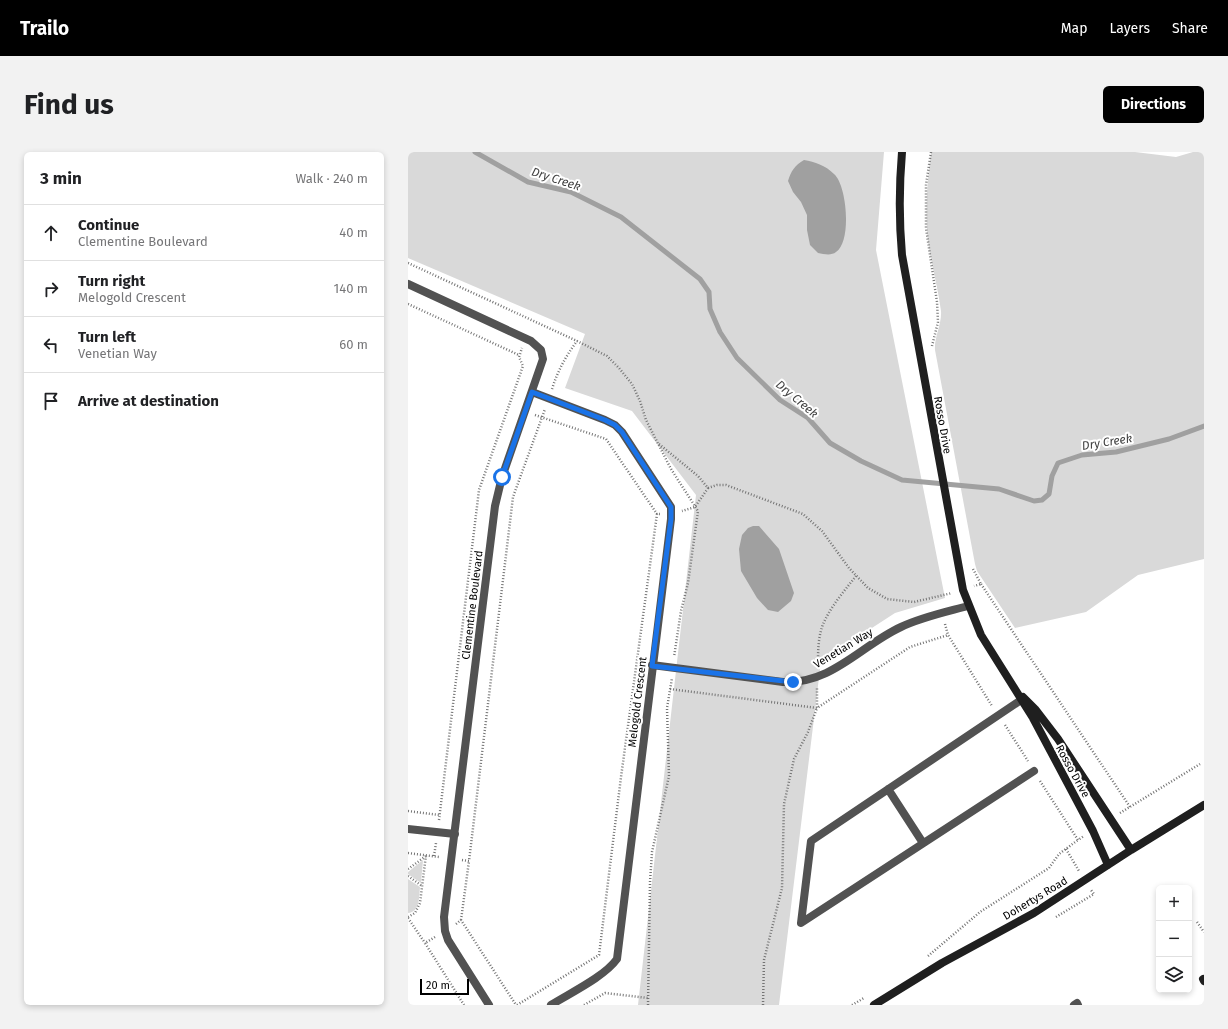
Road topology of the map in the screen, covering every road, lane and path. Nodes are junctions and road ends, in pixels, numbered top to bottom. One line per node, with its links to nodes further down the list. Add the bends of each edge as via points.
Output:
1 (902, 152): 20 (street, Rosso Drive, via 899,225 902,255)
2 (931, 152): 7 (path, via 926,185 926,228 937,302 938,322 931,344)
3 (408, 263): 6 (path)
4 (408, 284): 9 (street, Clementine Boulevard, via 539,346 543,359)
5 (408, 304): 8 (path)
6 (577, 341): 10 (path, via 560,366); 12 (path, via 607,356 632,384)
7 (933, 352)
8 (519, 355)
9 (532, 392): 10 (street, Melogold Crescent); 34 (street, Clementine Boulevard, via 500,483 495,506)
10 (549, 399): 11 (path); 16 (street, Melogold Crescent, via 605,420 619,428 666,498 671,507)
11 (542, 417): 15 (path, via 606,439); 41 (path, via 513,497)
12 (658, 442): 13 (path, via 698,476); 14 (path, via 671,469)
13 (708, 488): 14 (path); 18 (path, via 726,485 802,514 822,531)
14 (696, 507): 16 (path); 23 (path, via 698,511 688,583 681,611)
15 (657, 514): 16 (path); 55 (path, via 600,955)
16 (671, 515): 22 (street, Melogold Crescent)
17 (971, 566): 19 (path)
18 (856, 576): 20 (path, via 868,588 887,599 914,602); 24 (path, via 824,622 818,649)
19 (981, 584): 20 (path); 30 (path)
20 (963, 590): 21 (street, Rosso Drive)
21 (968, 606): 24 (street, Venetian Way, via 900,627); 25 (street, Rosso Drive, via 981,635)
22 (652, 666): 23 (street, Venetian Way); 56 (street, Melogold Crescent, via 617,959 600,975)
23 (673, 668): 24 (street, Venetian Way, via 783,682); 53 (path, via 667,708 669,776 652,852)
24 (818, 677): 59 (path, via 817,708 794,759 784,804 782,888 764,960)
25 (1015, 689): 26 (street, Rosso Drive); 37 (street, Rosso Drive, via 1035,709 1058,739)
26 (1021, 700): 28 (street); 42 (street, Rosso Drive, via 1093,831)
27 (1034, 771): 36 (street)
28 (888, 789): 36 (street); 36 (street, via 811,841 801,923)
29 (1204, 805): 37 (street, Dohertys Road)
30 (1130, 807)
31 (408, 811): 32 (path)
32 (439, 815)
33 (408, 829): 34 (street)
34 (455, 834): 40 (street, Clementine Boulevard)
35 (1078, 840): 51 (path, via 1059,854 1050,868 980,912)
36 (923, 843)
37 (1132, 850): 42 (street, Dohertys Road)
38 (408, 853): 39 (path)
39 (426, 855): 40 (path); 43 (path); 45 (path)
40 (451, 859): 41 (path); 54 (street, Clementine Boulevard, via 444,917 445,932)
41 (469, 861): 47 (path)
42 (1108, 865): 61 (street, Dohertys Road, via 1034,913 948,960)
43 (408, 869)
44 (408, 876): 45 (path)
45 (422, 886): 46 (path, via 419,908)
46 (408, 918): 50 (path)
47 (462, 920)
48 (1197, 922): 49 (path)
49 (1204, 932)
50 (425, 943)
51 (924, 958)
52 (870, 995): 60 (path)
53 (648, 998): 57 (path, via 604,993); 58 (path)
54 (490, 1005)
55 (517, 1005)
56 (551, 1005)
57 (584, 1005)
58 (648, 1005)
59 (763, 1005)
60 (852, 1005)
61 (874, 1005)
62 (1074, 1005): 63 (street)
63 (1078, 1005)

